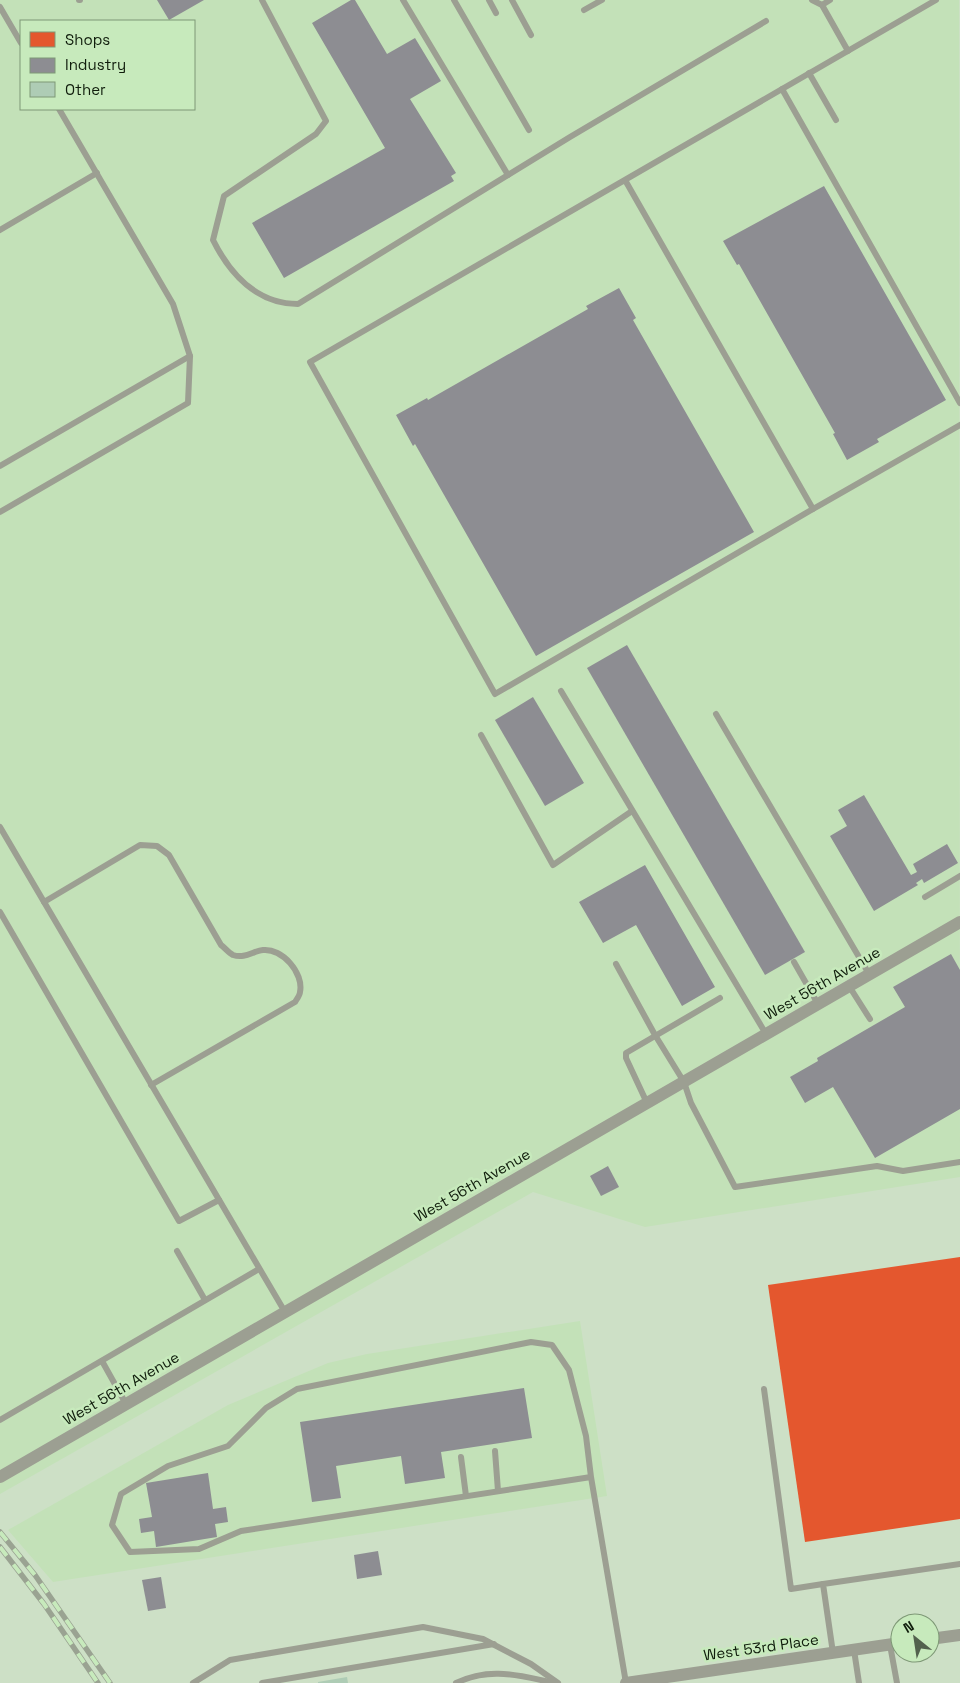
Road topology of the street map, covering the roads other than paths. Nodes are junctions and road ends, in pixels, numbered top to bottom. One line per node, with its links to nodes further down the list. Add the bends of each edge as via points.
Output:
1 (403, 0): 24 (lane)
2 (454, 0): 22 (lane)
3 (489, 0): 13 (lane)
4 (512, 0): 15 (lane)
5 (602, 0): 12 (lane)
6 (812, 0): 10 (lane)
7 (830, 0): 10 (lane)
8 (936, 0): 17 (lane)
9 (265, 1): 24 (lane, via 326,121 316,134 224,196 213,240 225,264 255,292 283,304 298,304)
10 (822, 5): 17 (lane)
11 (0, 7): 16 (lane)
12 (584, 10)
13 (496, 13)
14 (766, 21): 24 (lane)
15 (531, 35)
16 (20, 41)
17 (848, 51): 18 (lane)
18 (809, 73): 19 (lane); 21 (lane)
19 (782, 89): 25 (lane); 28 (lane)
20 (60, 110): 23 (lane)
21 (836, 120)
22 (530, 130)
23 (97, 173): 26 (lane); 27 (lane, via 173,304)
24 (508, 175)
25 (625, 180): 31 (lane); 31 (lane, via 310,362 495,694)
26 (0, 230)
27 (190, 356): 30 (lane); 32 (lane, via 188,403)
28 (960, 403)
29 (960, 424): 31 (lane)
30 (0, 466)
31 (813, 509)
32 (0, 512)
33 (561, 691): 36 (lane)
34 (716, 714): 45 (lane)
35 (481, 735): 36 (lane, via 553,865)
36 (632, 811): 50 (lane)
37 (0, 827): 40 (lane)
38 (960, 876): 39 (lane)
39 (925, 897)
40 (44, 902): 53 (lane); 53 (lane, via 140,845 157,846 169,855 221,945 232,954 246,956 264,950 279,953 291,964 301,991 295,1002)
41 (0, 912): 56 (lane, via 178,1221)
42 (960, 922): 45 (street, West 56th Avenue)
43 (794, 962): 48 (lane)
44 (616, 964): 51 (lane)
45 (870, 974): 46 (street, West 56th Avenue)
46 (849, 986): 48 (street, West 56th Avenue); 49 (lane)
47 (720, 998): 51 (lane)
48 (818, 1004): 50 (street, West 56th Avenue)
49 (870, 1020)
50 (766, 1034): 52 (street, West 56th Avenue)
51 (655, 1035): 52 (lane); 54 (lane, via 626,1053)
52 (684, 1082): 54 (street, West 56th Avenue); 55 (lane, via 691,1103 735,1188 877,1166 903,1171)
53 (151, 1085): 56 (lane)
54 (648, 1103): 60 (street, West 56th Avenue)
55 (960, 1162)
56 (219, 1200): 58 (lane)
57 (177, 1251): 59 (lane)
58 (260, 1269): 59 (lane); 60 (lane)
59 (206, 1300): 61 (lane)
60 (285, 1312): 63 (street, West 56th Avenue)
61 (102, 1361): 63 (lane); 64 (lane)
62 (764, 1389): 72 (lane, via 791,1589)
63 (126, 1404): 67 (street, West 56th Avenue)
64 (0, 1420)
65 (495, 1451): 69 (lane)
66 (461, 1457): 70 (lane)
67 (0, 1477)
68 (591, 1477): 69 (lane); 70 (lane, via 586,1436 569,1370 552,1345 531,1342 297,1389 266,1408 228,1446 168,1466 120,1494 112,1525 130,1552 199,1549 241,1531); 84 (lane)
69 (498, 1491): 70 (lane)
70 (466, 1496)
71 (960, 1564): 72 (lane)
72 (823, 1584): 78 (lane)
73 (960, 1635): 74 (street)
74 (940, 1638)
75 (494, 1644): 80 (lane, via 456,1632 423,1627 230,1660); 81 (lane); 83 (lane, via 531,1664)
76 (890, 1645): 77 (street, West 53rd Place)
77 (854, 1650): 78 (street, West 53rd Place); 85 (lane)
78 (832, 1653): 84 (street, West 53rd Place)
79 (896, 1663): 86 (lane)
80 (193, 1683)
81 (262, 1683)
82 (456, 1683): 83 (lane, via 477,1674 503,1673)
83 (556, 1683)
84 (626, 1683)
85 (859, 1683)
86 (897, 1683)

